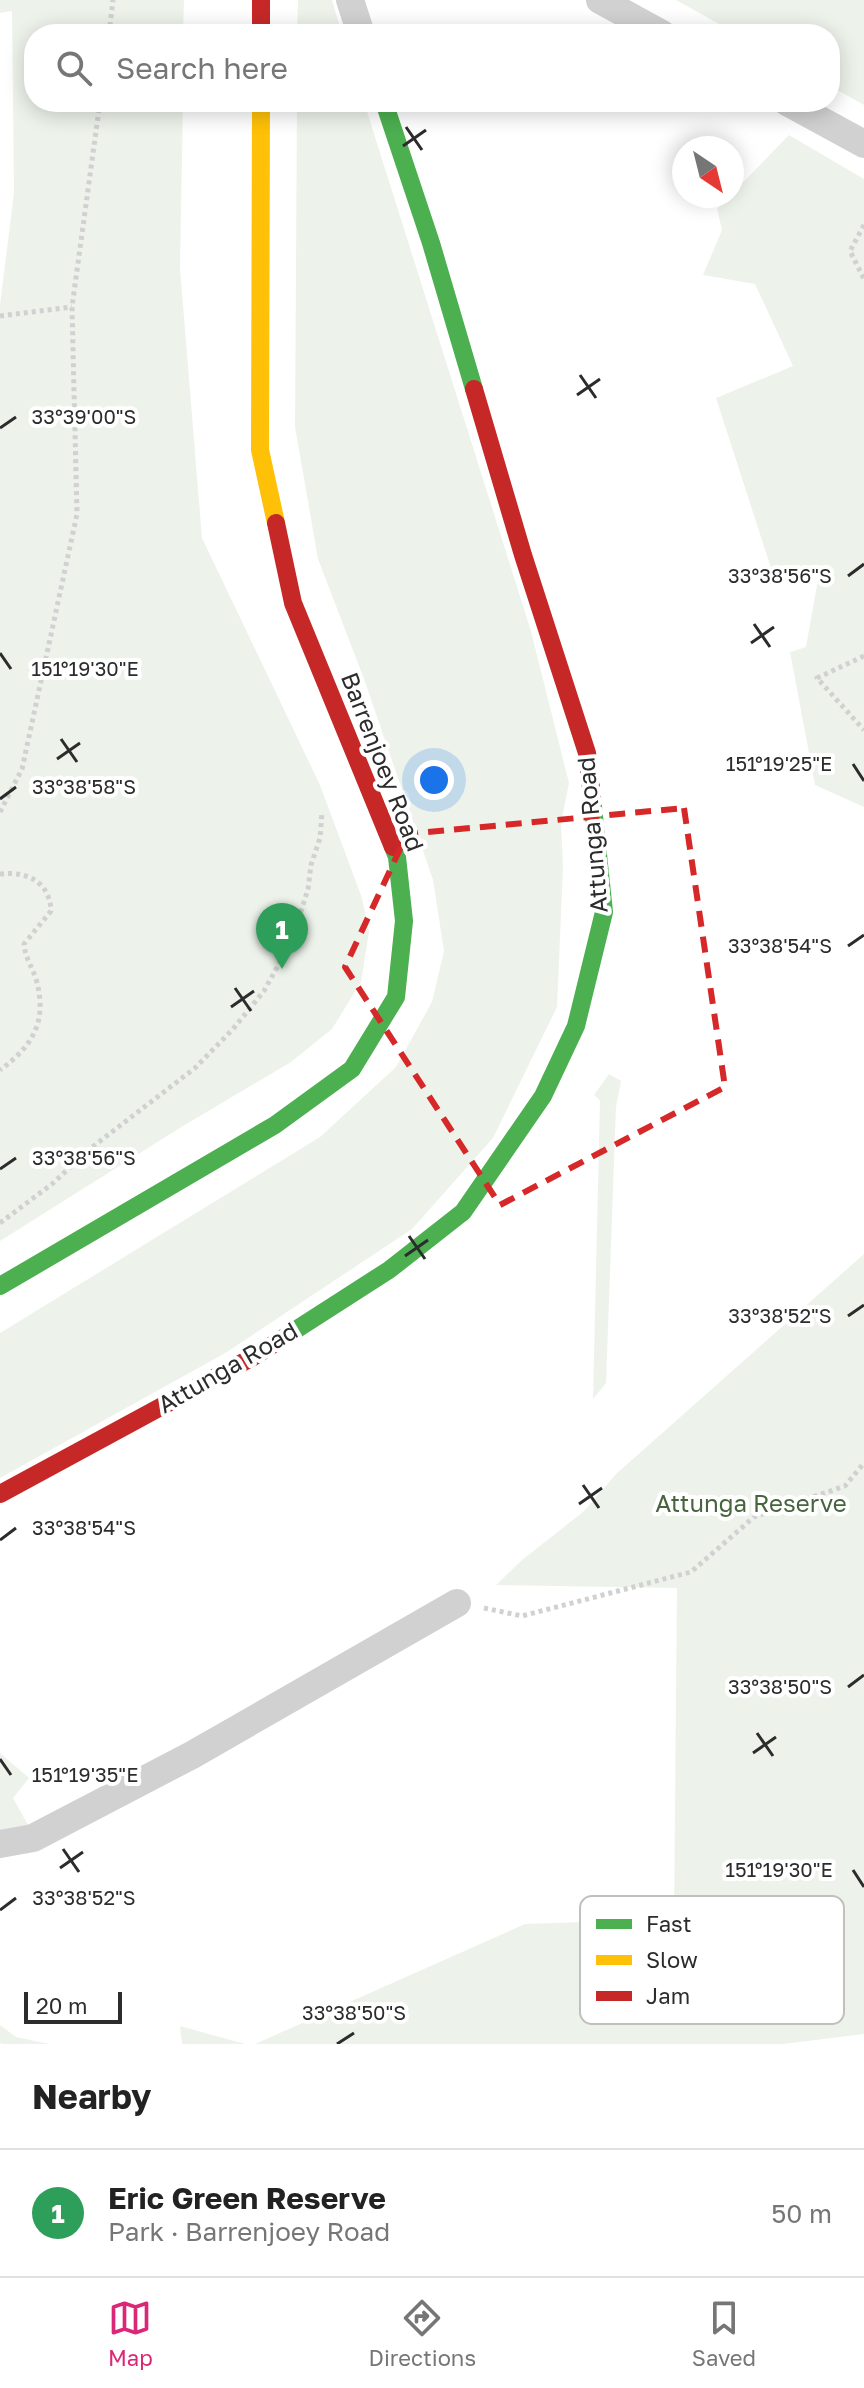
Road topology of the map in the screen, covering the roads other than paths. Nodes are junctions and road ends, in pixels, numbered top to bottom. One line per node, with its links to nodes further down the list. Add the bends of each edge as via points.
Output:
1 (261, 0): 4 (street)
2 (350, 0): 5 (street)
3 (600, 0): 6 (street)
4 (261, 24)
5 (358, 24)
6 (644, 24)
7 (261, 112): 11 (street, Barrenjoey Road, via 260,450 293,603 397,857 404,921 396,997 352,1069 275,1125)
8 (387, 112): 12 (street, Attunga Road, via 587,753 604,912 576,1026 543,1096 463,1212 389,1270 253,1357)
9 (805, 112): 10 (street)
10 (864, 144)
11 (0, 1286)
12 (0, 1494)
13 (457, 1603): 14 (street, via 192,1755 33,1838)
14 (0, 1844)

